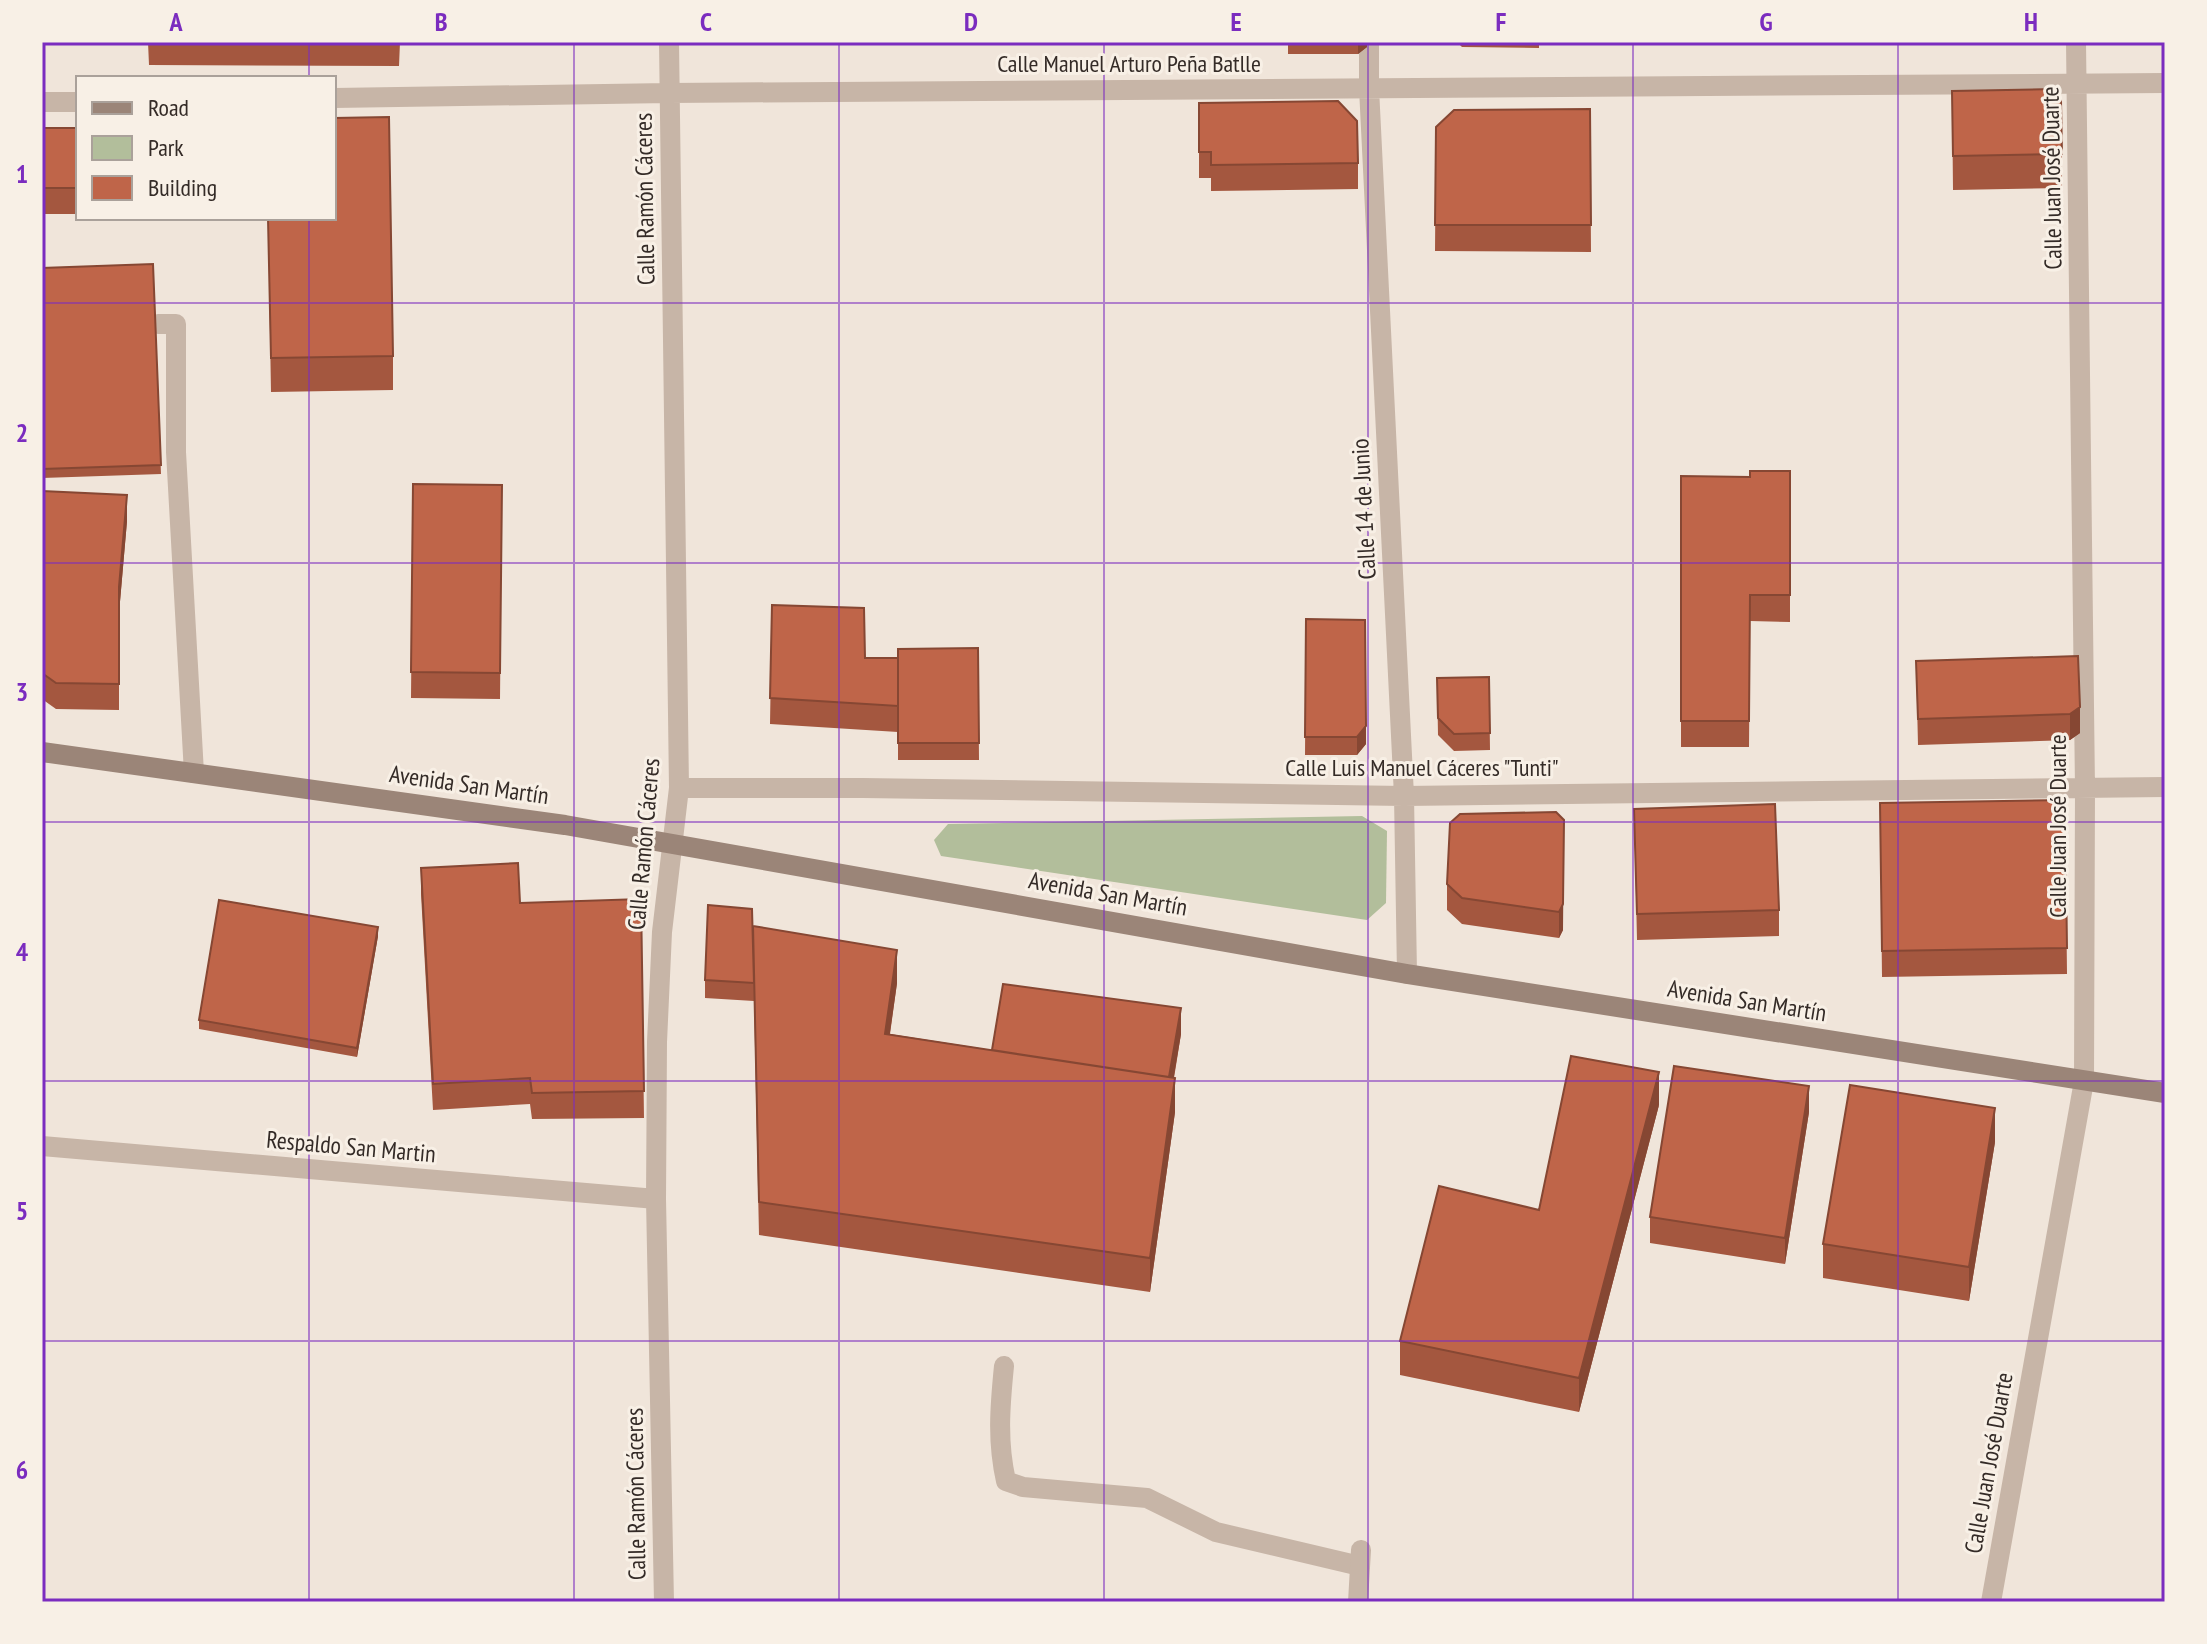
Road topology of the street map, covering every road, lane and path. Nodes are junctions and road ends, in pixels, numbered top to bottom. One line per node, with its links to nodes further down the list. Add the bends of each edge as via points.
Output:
1 (669, 42): 7 (street, Calle Ramón Cáceres)
2 (1369, 42): 6 (street, Calle 14 de Junio)
3 (2076, 42): 5 (street, Calle Juan José Duarte)
4 (2165, 83): 5 (street, Calle Manuel Arturo Peña Batlle)
5 (2077, 85): 6 (street, Calle Manuel Arturo Peña Batlle); 16 (street, Calle Juan José Duarte)
6 (1369, 88): 7 (street, Calle Manuel Arturo Peña Batlle); 17 (street, Calle 14 de Junio)
7 (669, 93): 8 (street, Calle Manuel Arturo Peña Batlle); 15 (street, Calle Ramón Cáceres)
8 (336, 98)
9 (42, 102): 10 (street)
10 (76, 102)
11 (158, 324): 13 (street, via 176,324 172,452)
12 (42, 752): 13 (main road, Avenida San Martín)
13 (194, 773): 18 (main road, Avenida San Martín)
14 (2165, 787): 16 (street, Calle Luis Manuel Cáceres "Tunti")
15 (679, 788): 17 (street, Calle Luis Manuel Cáceres "Tunti"); 18 (street, Calle Ramón Cáceres)
16 (2085, 789): 17 (street, Calle Luis Manuel Cáceres "Tunti"); 20 (street, Calle Juan José Duarte)
17 (1404, 796): 19 (street, Calle 14 de Junio)
18 (674, 843): 19 (main road, Avenida San Martín); 23 (street, Calle Ramón Cáceres, via 660,963)
19 (1407, 974): 20 (main road, Avenida San Martín)
20 (2084, 1081): 21 (main road, Avenida San Martín); 27 (street, Calle Juan José Duarte)
21 (2165, 1093)
22 (42, 1146): 23 (street, Respaldo San Martin)
23 (656, 1199): 25 (street, Calle Ramón Cáceres)
24 (1004, 1366): 26 (street, via 998,1419 1006,1481 1147,1498 1216,1532 1361,1558)
25 (664, 1602)
26 (1358, 1602)
27 (1991, 1602)

